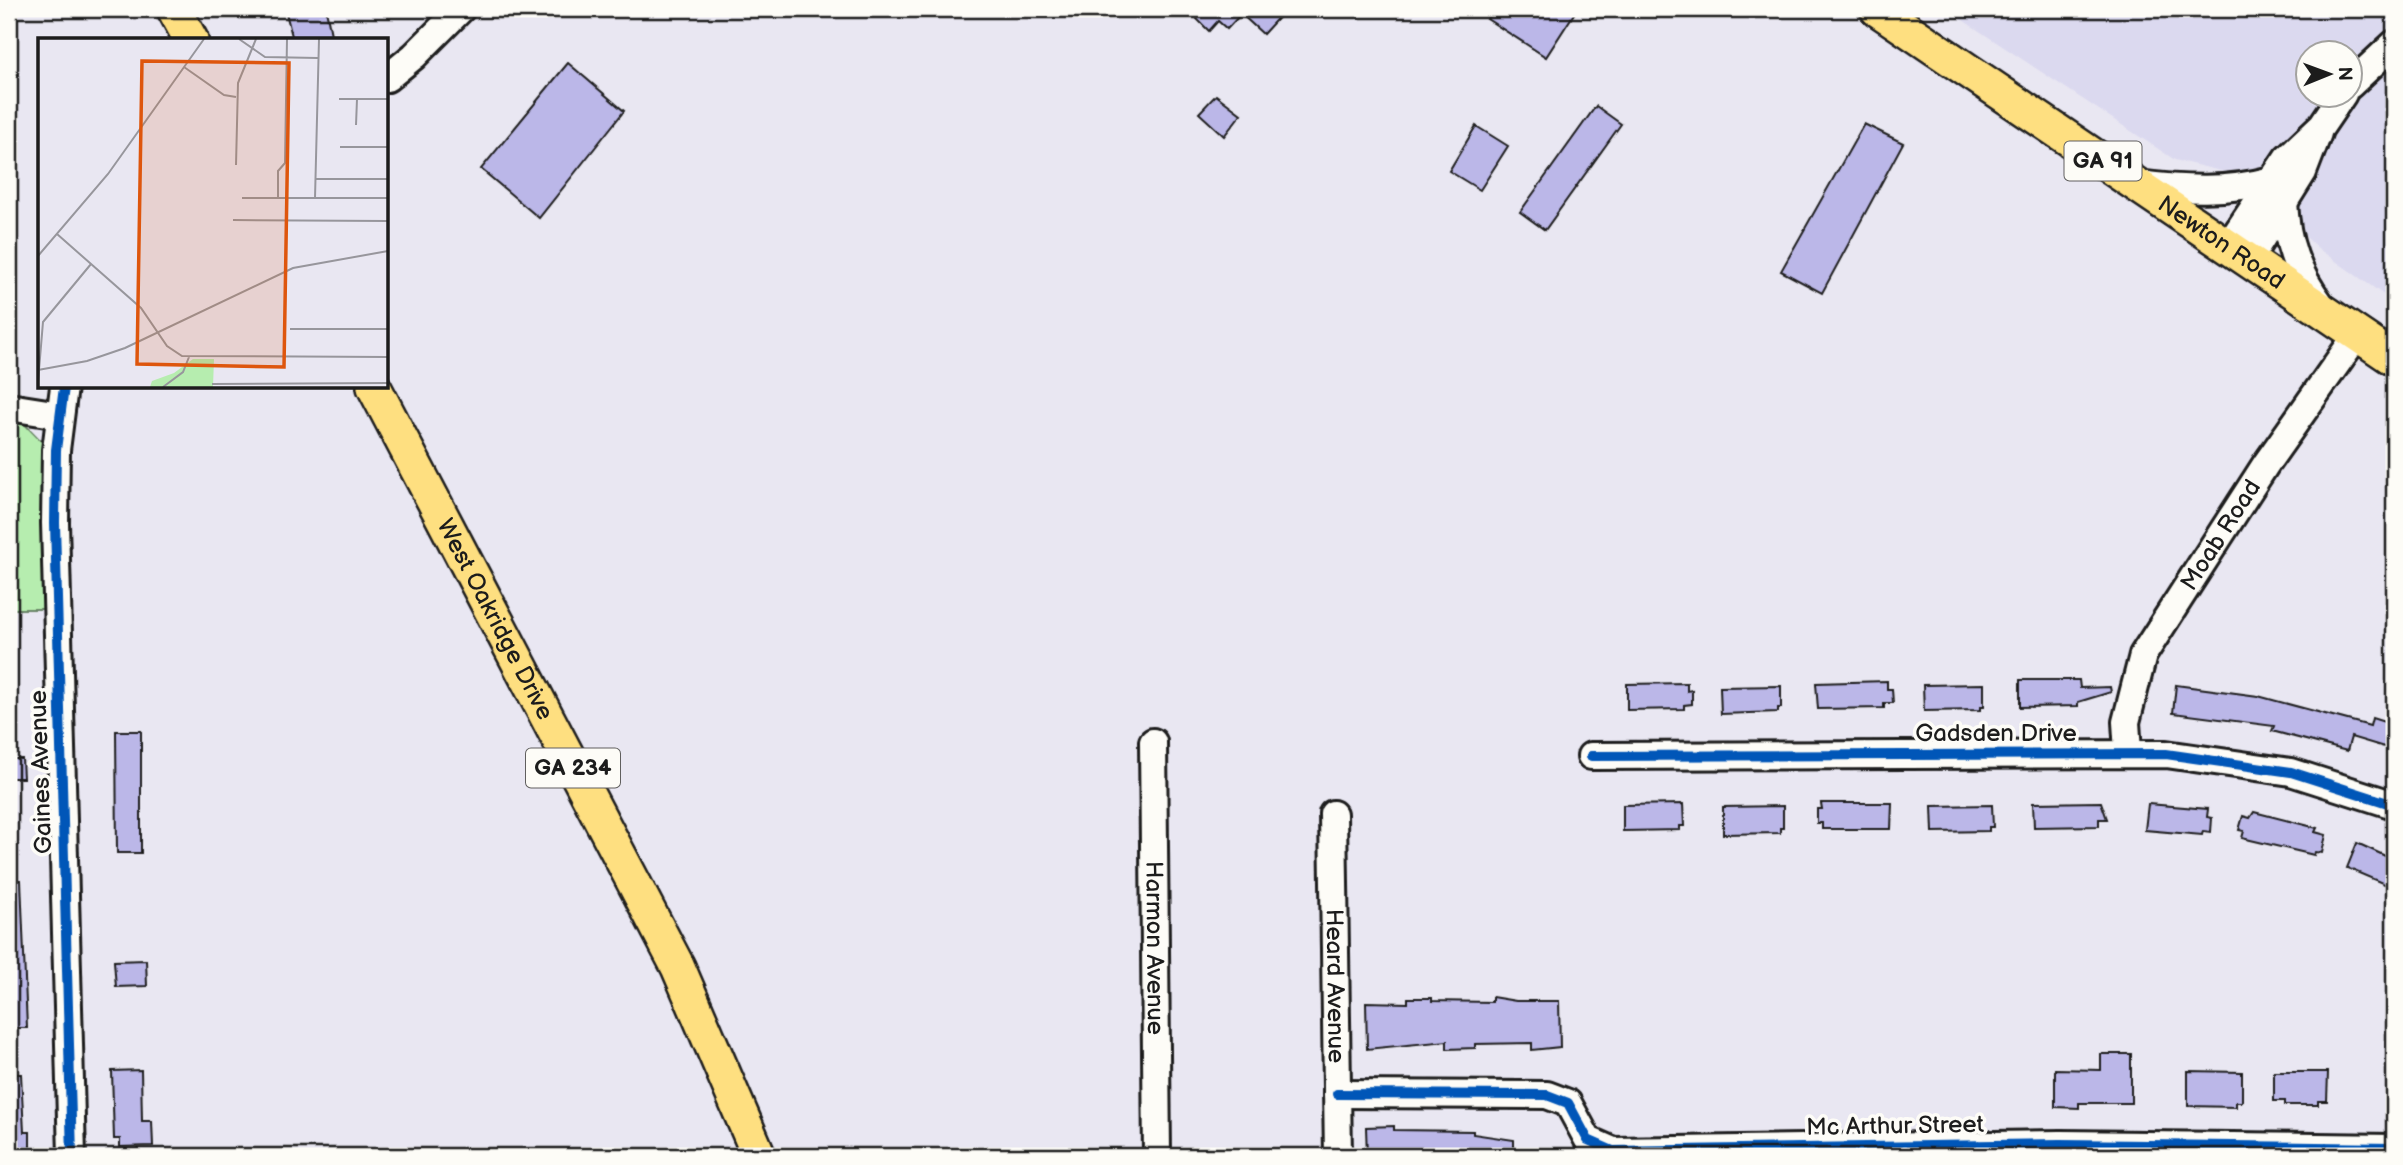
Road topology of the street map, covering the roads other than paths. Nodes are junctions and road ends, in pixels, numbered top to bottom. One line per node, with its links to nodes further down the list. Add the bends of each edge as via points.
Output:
1 (174, 9): 4 (main road)
2 (461, 9): 7 (street)
3 (1877, 9): 9 (main road, Newton Road / GA 91)
4 (190, 38)
5 (2394, 44): 6 (street)
6 (2364, 72)
7 (388, 77)
8 (2334, 108): 10 (street, via 2287,158)
9 (2138, 184): 10 (street); 11 (main road, Newton Road / GA 91)
10 (2278, 191): 11 (street); 12 (street, via 2297,265)
11 (2238, 253): 12 (main road, Newton Road / GA 91)
12 (2328, 315): 13 (main road, Newton Road / GA 91)
13 (2357, 335): 14 (main road, Newton Road / GA 91); 20 (street, Moab Road, via 2259,475 2144,655 2126,722)
14 (2394, 359)
15 (64, 388): 18 (street, Gaines Avenue)
16 (375, 388): 27 (main road, West Oakridge Drive / GA 234, via 650,911)
17 (12, 403): 18 (street)
18 (60, 415): 26 (street, Gaines Avenue, via 55,523)
19 (1153, 742): 28 (street, Harmon Avenue)
20 (2128, 752): 21 (street, Gadsden Drive); 22 (street, Gadsden Drive, via 2278,770)
21 (1591, 756)
22 (2394, 805)
23 (1333, 814): 24 (street, Heard Avenue)
24 (1337, 1094): 25 (street, Mc Arthur Street, via 1547,1095 1568,1103 1588,1140 1613,1151 2061,1144); 29 (street, Heard Avenue)
25 (2394, 1148)
26 (72, 1156)
27 (760, 1156)
28 (1157, 1156)
29 (1338, 1156)

